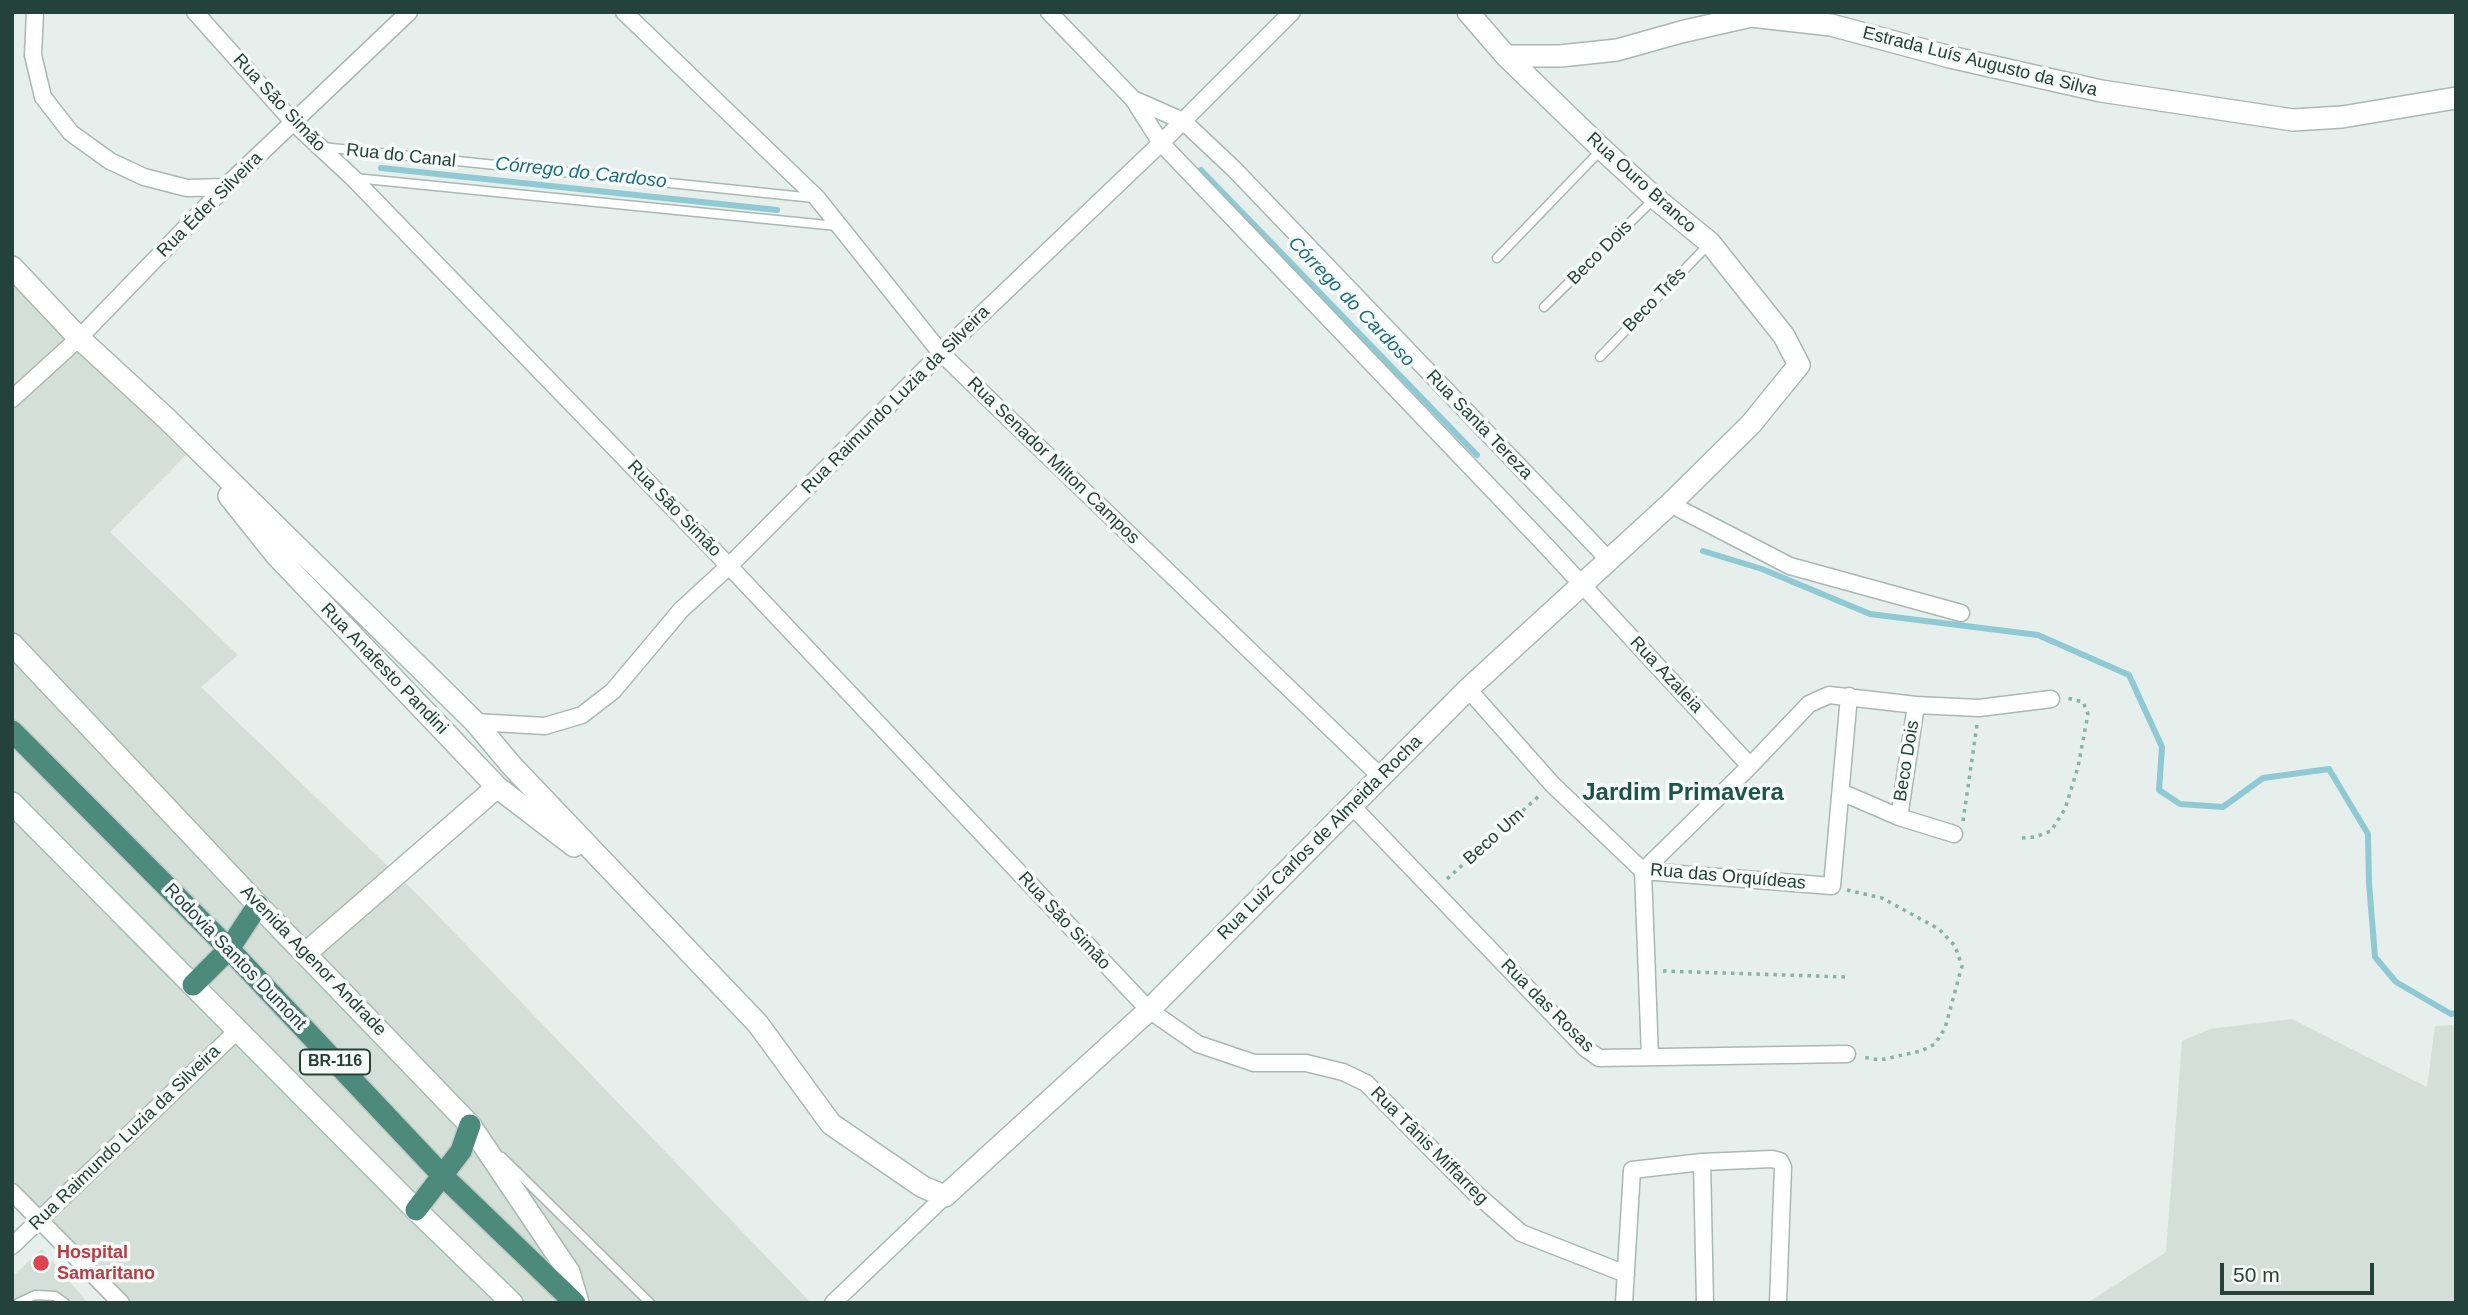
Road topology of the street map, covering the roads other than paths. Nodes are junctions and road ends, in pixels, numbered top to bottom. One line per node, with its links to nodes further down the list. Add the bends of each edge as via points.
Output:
1 (35, 12): 17 (street, via 33,55 43,97 71,133 110,161 144,177 187,188)
2 (195, 12): 12 (street, Rua São Simão)
3 (409, 12): 12 (street, Rua Éder Silveira)
4 (624, 12): 18 (street, Rua Senador Milton Campos)
5 (1049, 12): 10 (street, Rua Santa Tereza)
6 (1292, 12): 11 (street, Rua Raimundo Luzia da Silveira)
7 (1468, 12): 8 (street, Rua Ouro Branco)
8 (1506, 56): 9 (street, Estrada Luís Augusto da Silva, via 1617,50 1751,16 1831,25 2101,91 2293,120 2354,116); 15 (street, Rua Ouro Branco)
9 (2456, 98)
10 (1133, 99): 11 (street, Rua Santa Tereza); 13 (street, Rua Santa Tereza)
11 (1183, 121): 13 (street, Rua Raimundo Luzia da Silveira); 32 (street, Rua Santa Tereza)
12 (294, 123): 14 (street, Rua São Simão); 17 (street, Rua Éder Silveira)
13 (1161, 144): 26 (street, Rua Raimundo Luzia da Silveira); 34 (street, Rua Santa Tereza)
14 (320, 147): 16 (street, Rua São Simão); 18 (lane, Rua do Canal)
15 (1602, 149): 19 (street, Rua Ouro Branco); 22 (lane)
16 (352, 177): 20 (lane, Rua do Canal); 33 (street, Rua São Simão)
17 (225, 187): 25 (street, Rua Éder Silveira)
18 (817, 198): 20 (street, Rua Senador Milton Campos)
19 (1655, 198): 21 (street, Rua Ouro Branco); 24 (lane, Beco Dois)
20 (841, 226): 26 (street, Rua Senador Milton Campos)
21 (1710, 243): 27 (lane, Beco Três); 28 (street, Rua Ouro Branco, via 1784,336)
22 (1497, 258)
23 (12, 267): 25 (street, Rua Anafesto Pandini)
24 (1544, 307)
25 (79, 338): 29 (street, Rua Éder Silveira); 30 (street, Rua Anafesto Pandini)
26 (941, 353): 33 (street, Rua Raimundo Luzia da Silveira); 44 (street, Rua Senador Milton Campos)
27 (1600, 357)
28 (1799, 365): 31 (street, Rua Luiz Carlos de Almeida Rocha, via 1751,424)
29 (12, 399)
30 (166, 418): 41 (street, Rua Anafesto Pandini); 45 (street, Rua Anafesto Pandini, via 276,555)
31 (1670, 504): 32 (street, Rua Luiz Carlos de Almeida Rocha); 35 (street, via 1790,566)
32 (1608, 559): 34 (street, Rua Luiz Carlos de Almeida Rocha)
33 (729, 566): 41 (street, Rua Raimundo Luzia da Silveira, via 681,610 613,691 582,715 545,726); 57 (street, Rua São Simão)
34 (1581, 584): 37 (street, Rua Luiz Carlos de Almeida Rocha); 43 (street, Rua Azaleia)
35 (1961, 613)
36 (12, 644): 53 (street, Avenida Agenor Andrade)
37 (1468, 689): 44 (street, Rua Luiz Carlos de Almeida Rocha); 51 (street, Rua das Orquídeas, via 1552,783)
38 (1849, 696): 40 (street); 43 (street, via 1829,695 1810,704); 46 (street, Rua das Orquídeas)
39 (2051, 699): 40 (street, via 1979,708)
40 (1916, 705): 49 (street, Beco Dois)
41 (475, 722): 52 (street, Rua Anafesto Pandini)
42 (12, 731): 54 (highway, Rodovia Santos Dumont / BR-116)
43 (1750, 766): 51 (street)
44 (1380, 776): 48 (street, Rua Luiz Carlos de Almeida Rocha)
45 (497, 787): 52 (street, Rua Anafesto Pandini); 55 (street)
46 (1842, 792): 49 (street); 51 (street, Rua das Orquídeas, via 1832,886)
47 (12, 803): 56 (street)
48 (1352, 806): 57 (street, Rua Luiz Carlos de Almeida Rocha); 60 (street, Rua das Rosas, via 1584,1048 1599,1058)
49 (1899, 817): 50 (street)
50 (1954, 834)
51 (1643, 871): 60 (street)
52 (631, 890): 65 (street, Rua Anafesto Pandini, via 758,1024 831,1124 923,1187)
53 (258, 905): 54 (highway); 55 (street, Avenida Agenor Andrade)
54 (229, 949): 56 (highway); 63 (highway, Rodovia Santos Dumont / BR-116)
55 (306, 953): 61 (street, Avenida Agenor Andrade)
56 (193, 985): 58 (street)
57 (1149, 1010): 65 (street, Rua Luiz Carlos de Almeida Rocha); 69 (street, Rua Tânis Miffarreg, via 1198,1044 1254,1063 1306,1063 1366,1083 1521,1233)
58 (238, 1030): 66 (street); 67 (street, Rua Raimundo Luzia da Silveira)
59 (1847, 1054): 60 (street, Rua das Rosas)
60 (1650, 1057)
61 (470, 1125): 63 (highway, via 461,1151); 74 (street, Avenida Agenor Andrade, via 569,1272); 75 (lane)
62 (1702, 1162): 69 (street, via 1632,1170); 77 (street); 78 (street, via 1780,1161)
63 (442, 1175): 66 (highway); 74 (highway, Rodovia Santos Dumont / BR-116)
64 (12, 1192): 67 (street)
65 (945, 1196): 76 (street, Rua Luiz Carlos de Almeida Rocha)
66 (416, 1210): 73 (street)
67 (40, 1220): 68 (street, Rua Raimundo Luzia da Silveira); 72 (street)
68 (12, 1246)
69 (1623, 1292)
70 (18, 1303): 71 (lane, via 35,1295 55,1296)
71 (65, 1303)
72 (121, 1303)
73 (512, 1303)
74 (576, 1303)
75 (650, 1303)
76 (833, 1303)
77 (1705, 1303)
78 (1778, 1303)

